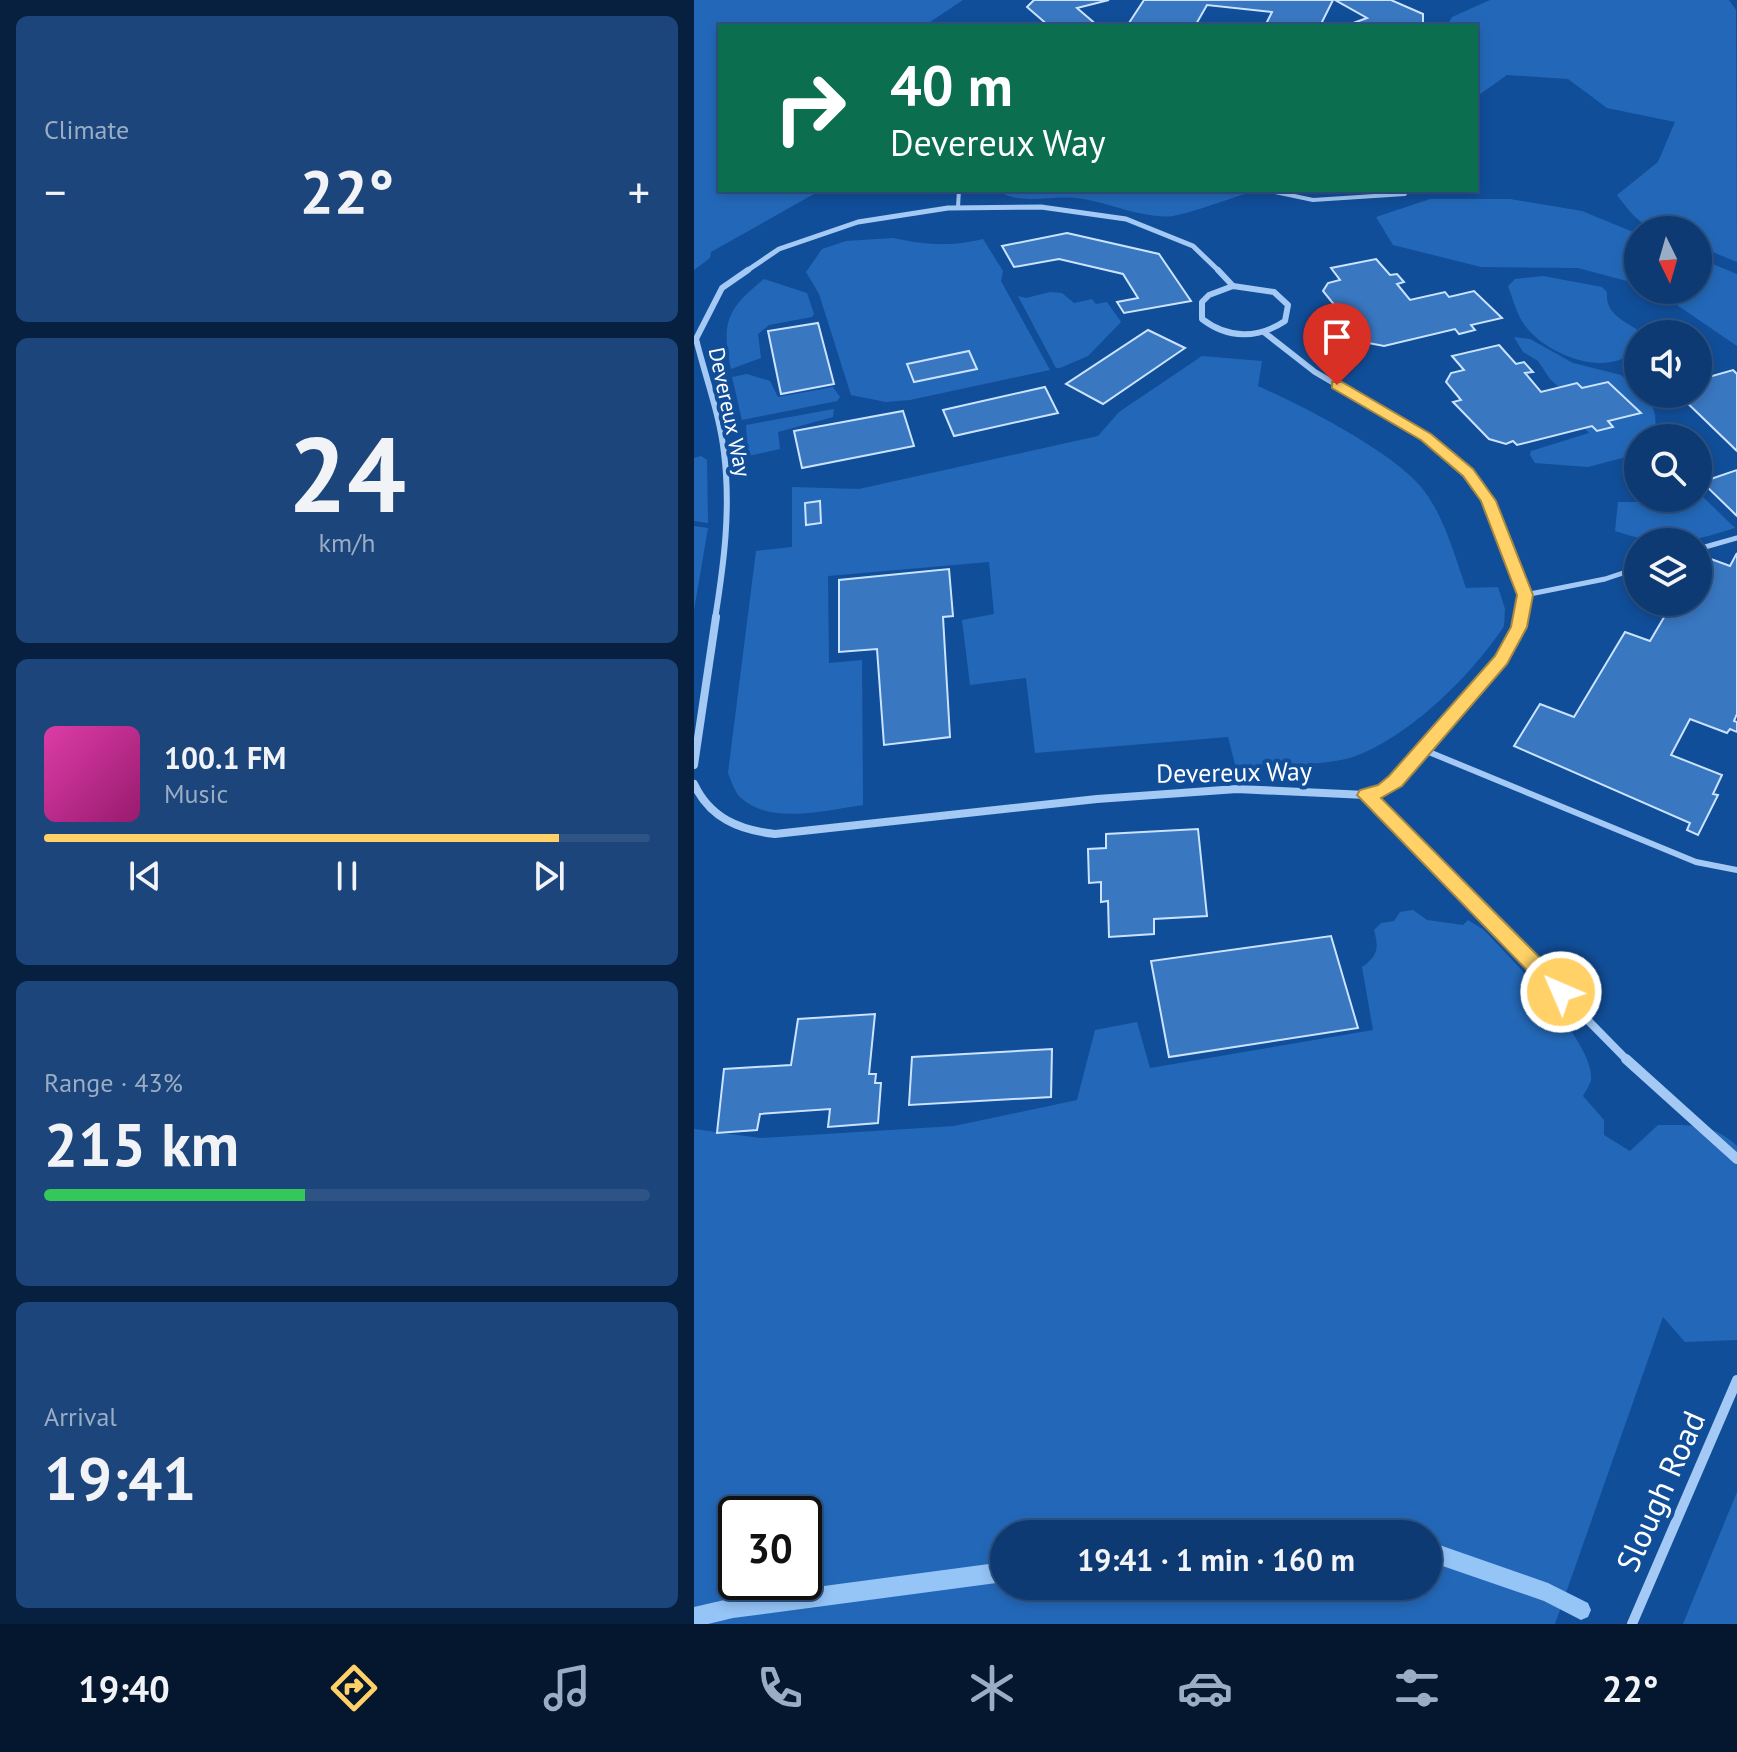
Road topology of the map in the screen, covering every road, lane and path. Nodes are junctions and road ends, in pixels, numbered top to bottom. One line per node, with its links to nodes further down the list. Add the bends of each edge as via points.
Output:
1 (959, 192): 4 (lane)
2 (1275, 192): 3 (lane, via 1313,200)
3 (1405, 194)
4 (958, 207): 5 (street, Devereux Way, via 1064,209 1142,224 1184,241); 12 (street, Devereux Way, via 867,219 787,245 737,276 707,304 696,339 724,449 728,496 726,547)
5 (1233, 286): 6 (street, via 1274,292 1288,305 1285,321); 6 (street, via 1209,295 1199,310 1202,319 1236,335)
6 (1265, 333): 10 (street, via 1315,372 1426,437 1468,472 1488,501)
7 (1737, 538): 8 (lane)
8 (1712, 545)
9 (1624, 573): 10 (lane)
10 (1525, 595): 11 (street, via 1519,627 1501,660)
11 (1424, 750): 14 (street, via 1384,791); 15 (lane, via 1696,862)
12 (694, 765)
13 (694, 784): 14 (street, Devereux Way, via 709,810 740,828 775,834 1237,789)
14 (1366, 795): 16 (street, via 1647,1080)
15 (1737, 870)
16 (1737, 1159)
17 (1737, 1380): 18 (street, Slough Road)
18 (1632, 1624)

